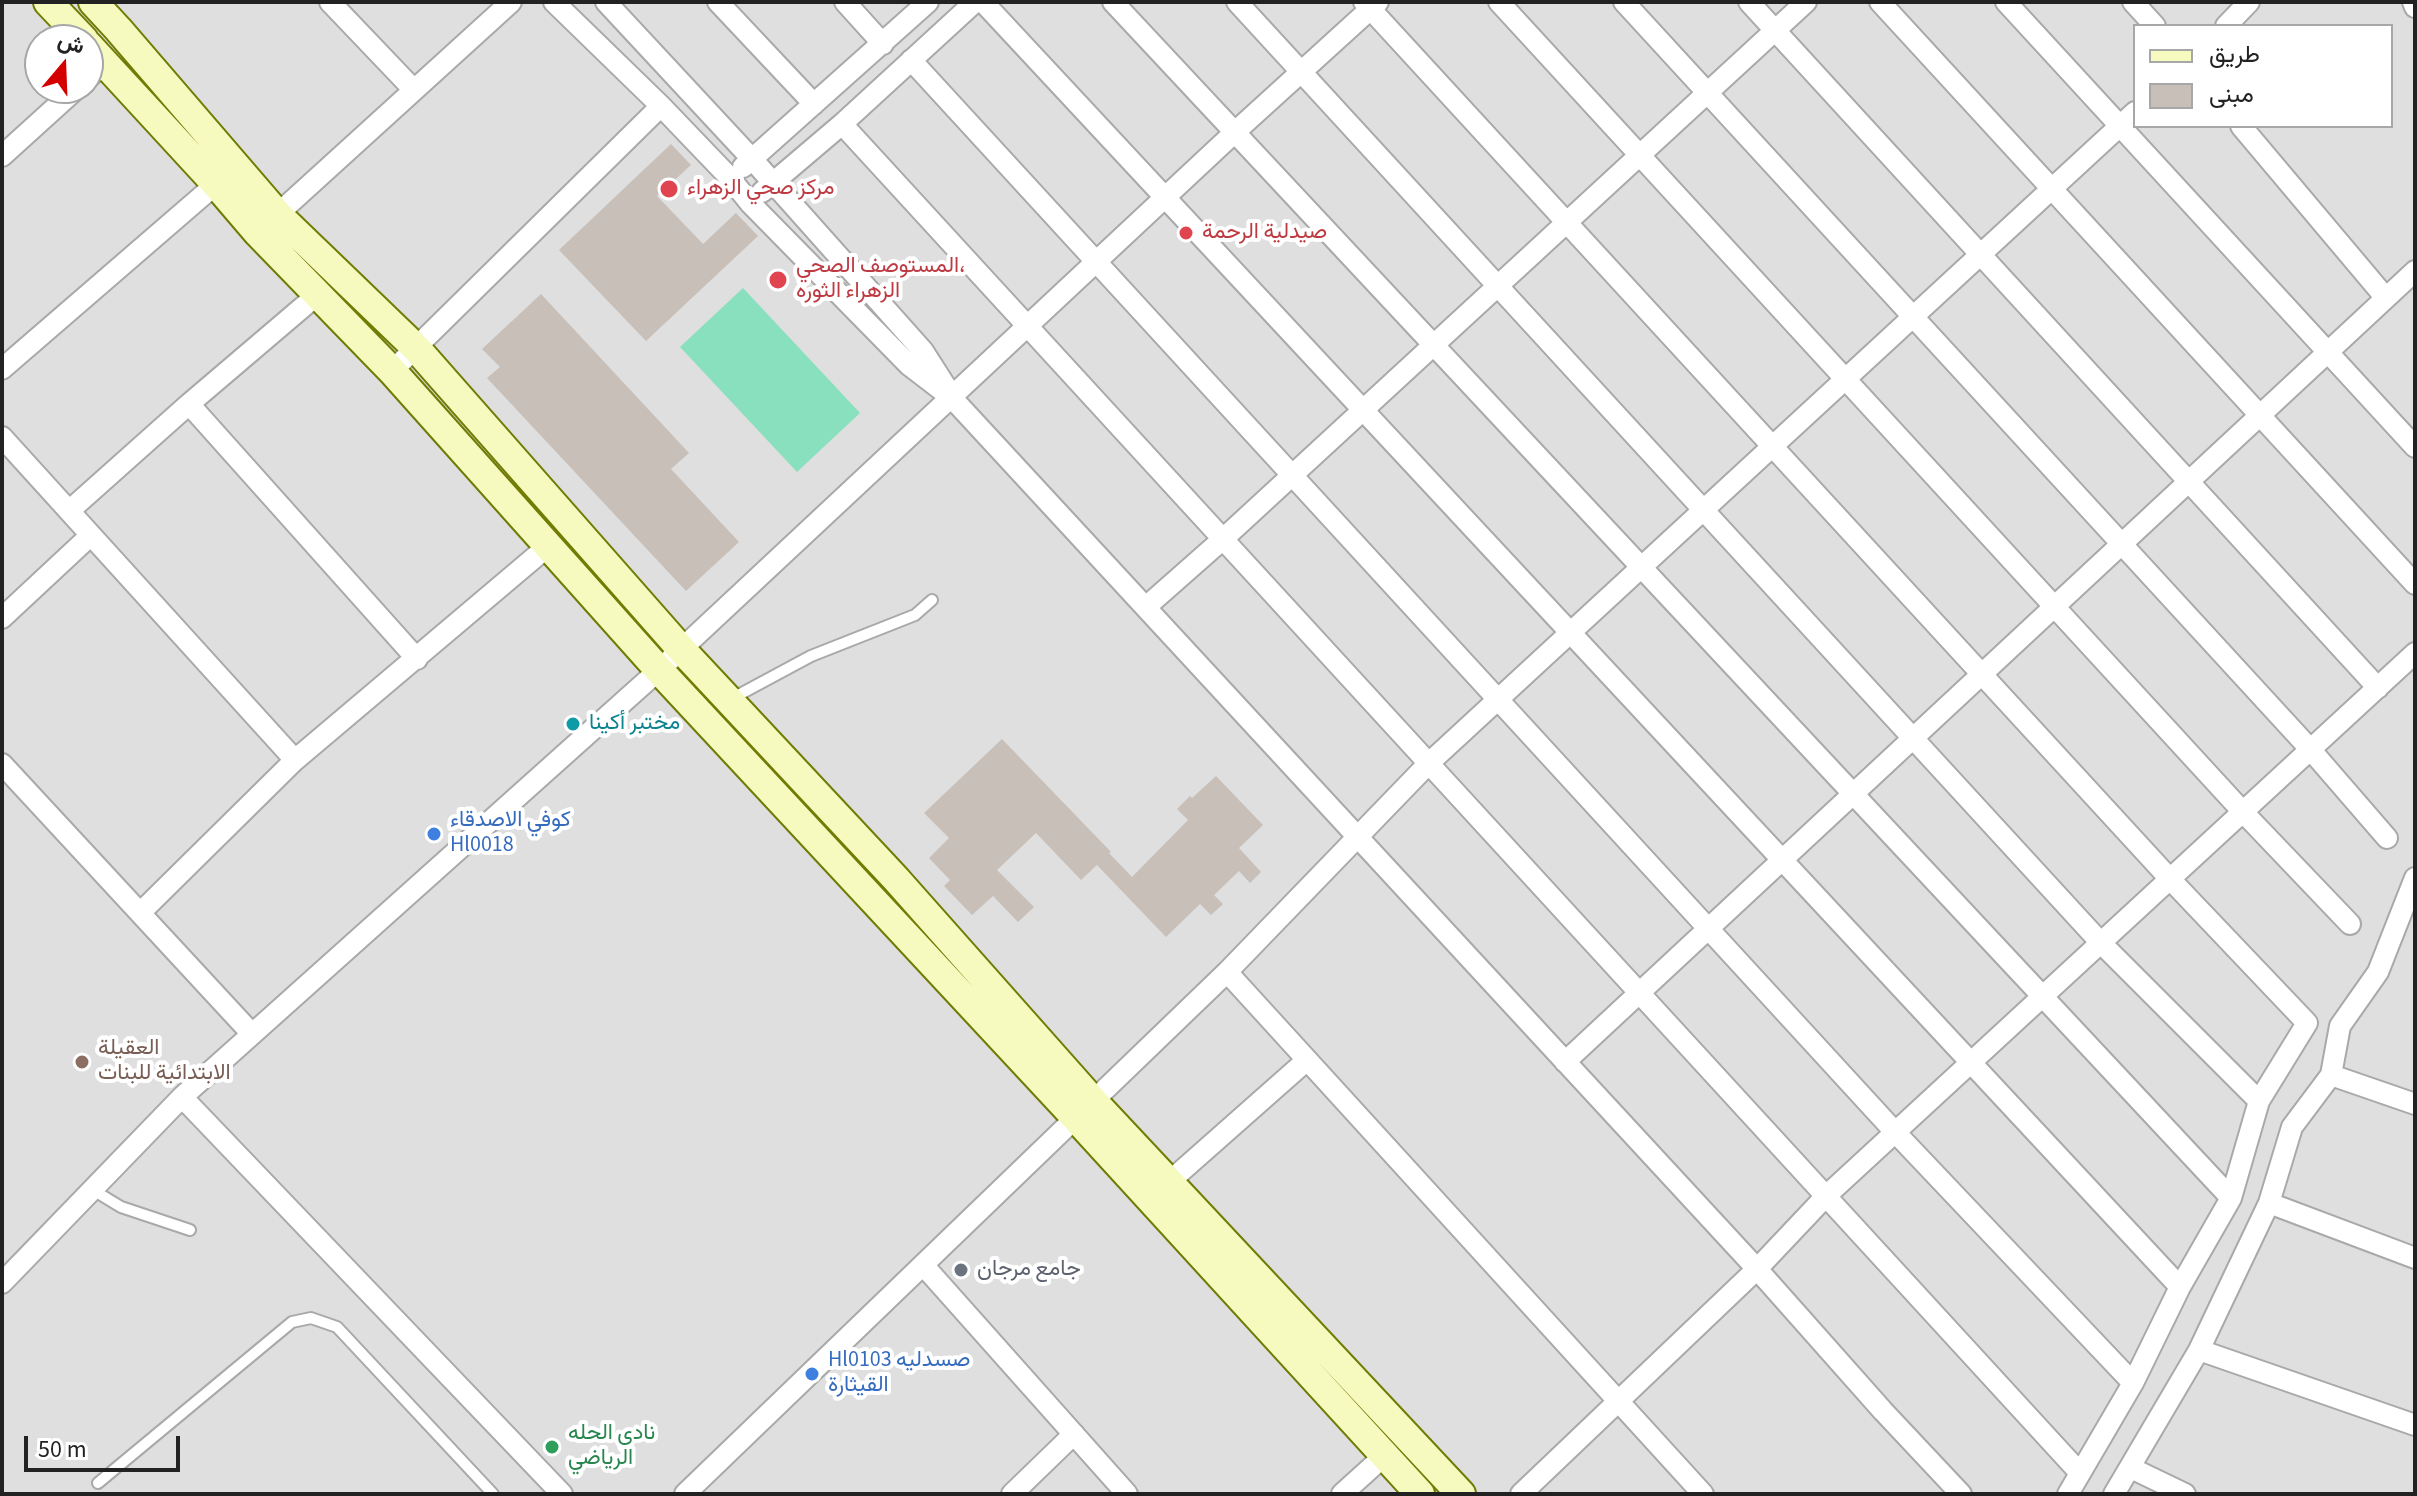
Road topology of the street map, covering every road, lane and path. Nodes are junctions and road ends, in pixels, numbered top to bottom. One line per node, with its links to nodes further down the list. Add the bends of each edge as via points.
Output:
1 (48, 2): 23 (street)
2 (93, 2): 51 (street)
3 (330, 2): 31 (street)
4 (511, 2): 31 (street)
5 (554, 2): 35 (street)
6 (606, 2): 43 (street)
7 (718, 2): 34 (street)
8 (845, 2): 27 (street)
9 (928, 2): 27 (street)
10 (975, 2): 28 (street)
11 (983, 2): 48 (street)
12 (1113, 2): 40 (street)
13 (1237, 2): 30 (street)
14 (1499, 2): 41 (street)
15 (1624, 2): 32 (street)
16 (1749, 2): 26 (street)
17 (1806, 2): 26 (street)
18 (1880, 2): 47 (street)
19 (2006, 2): 36 (street)
20 (2133, 2): 24 (street)
21 (2249, 2): 25 (street)
22 (1371, 4): 30 (street); 50 (street)
23 (69, 24)
24 (2153, 24)
25 (2228, 24)
26 (1775, 31): 32 (street); 52 (street)
27 (883, 44): 34 (street)
28 (911, 60): 37 (street); 53 (street)
29 (104, 72): 46 (street)
30 (1302, 73): 40 (street); 55 (street)
31 (414, 90): 51 (street)
32 (1706, 92): 41 (street); 58 (street)
33 (59, 104): 42 (street)
34 (814, 104): 43 (street)
35 (661, 106): 44 (street); 61 (street)
36 (2127, 119): 47 (street)
37 (842, 124): 45 (street); 59 (street)
38 (2135, 128): 62 (street)
39 (2243, 128): 57 (street)
40 (1235, 132): 48 (street); 60 (street)
41 (1640, 155): 50 (street); 65 (street)
42 (2, 156)
43 (752, 159): 44 (street); 45 (street)
44 (730, 178): 49 (street)
45 (772, 183): 49 (street); 66 (street, via 923,351)
46 (216, 184): 51 (street); 63 (street)
47 (2051, 188): 52 (street); 69 (street)
48 (1165, 198): 53 (street); 68 (street)
49 (750, 203): 66 (street, via 909,365)
50 (1567, 222): 55 (street); 71 (street)
51 (267, 224): 56 (street); 61 (street)
52 (1980, 254): 58 (street); 74 (street)
53 (1096, 262): 59 (street); 73 (street)
54 (2415, 271): 57 (street)
55 (1498, 286): 60 (street); 75 (street)
56 (317, 295): 64 (street); 67 (street)
57 (2385, 297): 62 (street)
58 (1912, 315): 65 (street); 79 (street)
59 (1027, 326): 66 (street); 78 (street)
60 (1433, 344): 68 (street); 81 (street)
61 (416, 348): 64 (street); 88 (street)
62 (2327, 351): 69 (street); 72 (street)
63 (2, 369)
64 (392, 371): 80 (street)
65 (1845, 379): 71 (street); 85 (street)
66 (952, 398): 84 (street); 88 (street)
67 (189, 404): 76 (street); 90 (street)
68 (1363, 410): 73 (street); 87 (street)
69 (2259, 415): 74 (street); 82 (street)
70 (2, 437): 76 (street)
71 (1772, 446): 75 (street); 92 (street)
72 (2415, 447)
73 (1292, 475): 78 (street); 94 (street)
74 (2189, 481): 79 (street); 93 (street)
75 (1703, 510): 81 (street); 96 (street)
76 (69, 511): 77 (street)
77 (91, 535): 86 (street); 98 (street)
78 (1223, 539): 84 (street); 99 (street)
79 (2121, 543): 85 (street); 97 (street)
80 (547, 547): 90 (street); 91 (street)
81 (1640, 566): 87 (street); 101 (street)
82 (2415, 584)
83 (932, 600): 95 (lane, via 915,615 811,656)
84 (1147, 606): 103 (street)
85 (2054, 606): 92 (street); 102 (street)
86 (2, 618)
87 (1570, 633): 94 (street); 105 (street)
88 (681, 649): 91 (street); 95 (street)
89 (2415, 653): 93 (street)
90 (417, 659): 98 (street)
91 (659, 670): 115 (street); 123 (street)
92 (1982, 674): 96 (street); 106 (street)
93 (2378, 688): 97 (street)
94 (1498, 699): 99 (street); 110 (street)
95 (729, 700): 123 (street, via 896,879)
96 (1913, 738): 101 (street); 111 (street)
97 (2310, 749): 102 (street); 104 (street)
98 (295, 760): 108 (street)
99 (1429, 763): 103 (street); 113 (street)
100 (2, 764): 108 (street)
101 (1853, 793): 105 (street); 114 (street)
102 (2243, 812): 106 (street); 109 (street)
103 (1359, 837): 112 (street); 117 (street)
104 (2387, 838)
105 (1782, 860): 110 (street); 118 (street)
106 (2170, 879): 111 (street); 121 (street, via 2307,1023)
107 (2413, 891): 119 (street, via 2378,972 2340,1026)
108 (140, 913): 115 (street)
109 (2350, 924)
110 (1709, 928): 113 (street); 124 (street)
111 (2101, 943): 114 (street); 121 (street)
112 (1227, 972): 116 (street); 123 (street)
113 (1640, 992): 117 (street); 127 (street)
114 (2042, 996): 118 (street); 128 (street)
115 (252, 1034): 120 (street)
116 (1307, 1060): 125 (street); 138 (street)
117 (1565, 1062): 133 (street)
118 (1971, 1063): 124 (street); 135 (street)
119 (2331, 1075): 122 (street); 129 (street, via 2292,1127)
120 (182, 1097): 126 (street); 146 (street)
121 (2259, 1101): 128 (street)
122 (2415, 1104)
123 (1084, 1110): 125 (street); 132 (street); 141 (street)
124 (1895, 1132): 127 (street); 137 (street)
125 (1169, 1182): 152 (street)
126 (93, 1190): 130 (lane, via 121,1207); 134 (street)
127 (1826, 1196): 133 (street); 143 (street)
128 (2231, 1198): 135 (street)
129 (2269, 1203): 131 (street); 136 (street)
130 (190, 1230)
131 (2415, 1258)
132 (924, 1266): 140 (street); 147 (street)
133 (1757, 1269): 138 (street); 155 (street)
134 (2, 1283)
135 (2180, 1287): 137 (street)
136 (2199, 1350): 139 (street); 142 (street)
137 (2133, 1383): 143 (street)
138 (1618, 1403): 153 (street); 154 (street)
139 (2415, 1425)
140 (1074, 1434): 148 (street); 149 (street)
141 (1384, 1456): 150 (street); 151 (street)
142 (2131, 1468): 157 (street); 158 (street)
143 (2080, 1473): 156 (street)
144 (98, 1483): 145 (lane, via 292,1322 311,1318 337,1327)
145 (493, 1494)
146 (562, 1494)
147 (685, 1494)
148 (1012, 1494)
149 (1127, 1494)
150 (1342, 1494)
151 (1420, 1494)
152 (1461, 1494)
153 (1521, 1494)
154 (1703, 1494)
155 (1961, 1494)
156 (2068, 1494)
157 (2114, 1494)
158 (2185, 1494)

